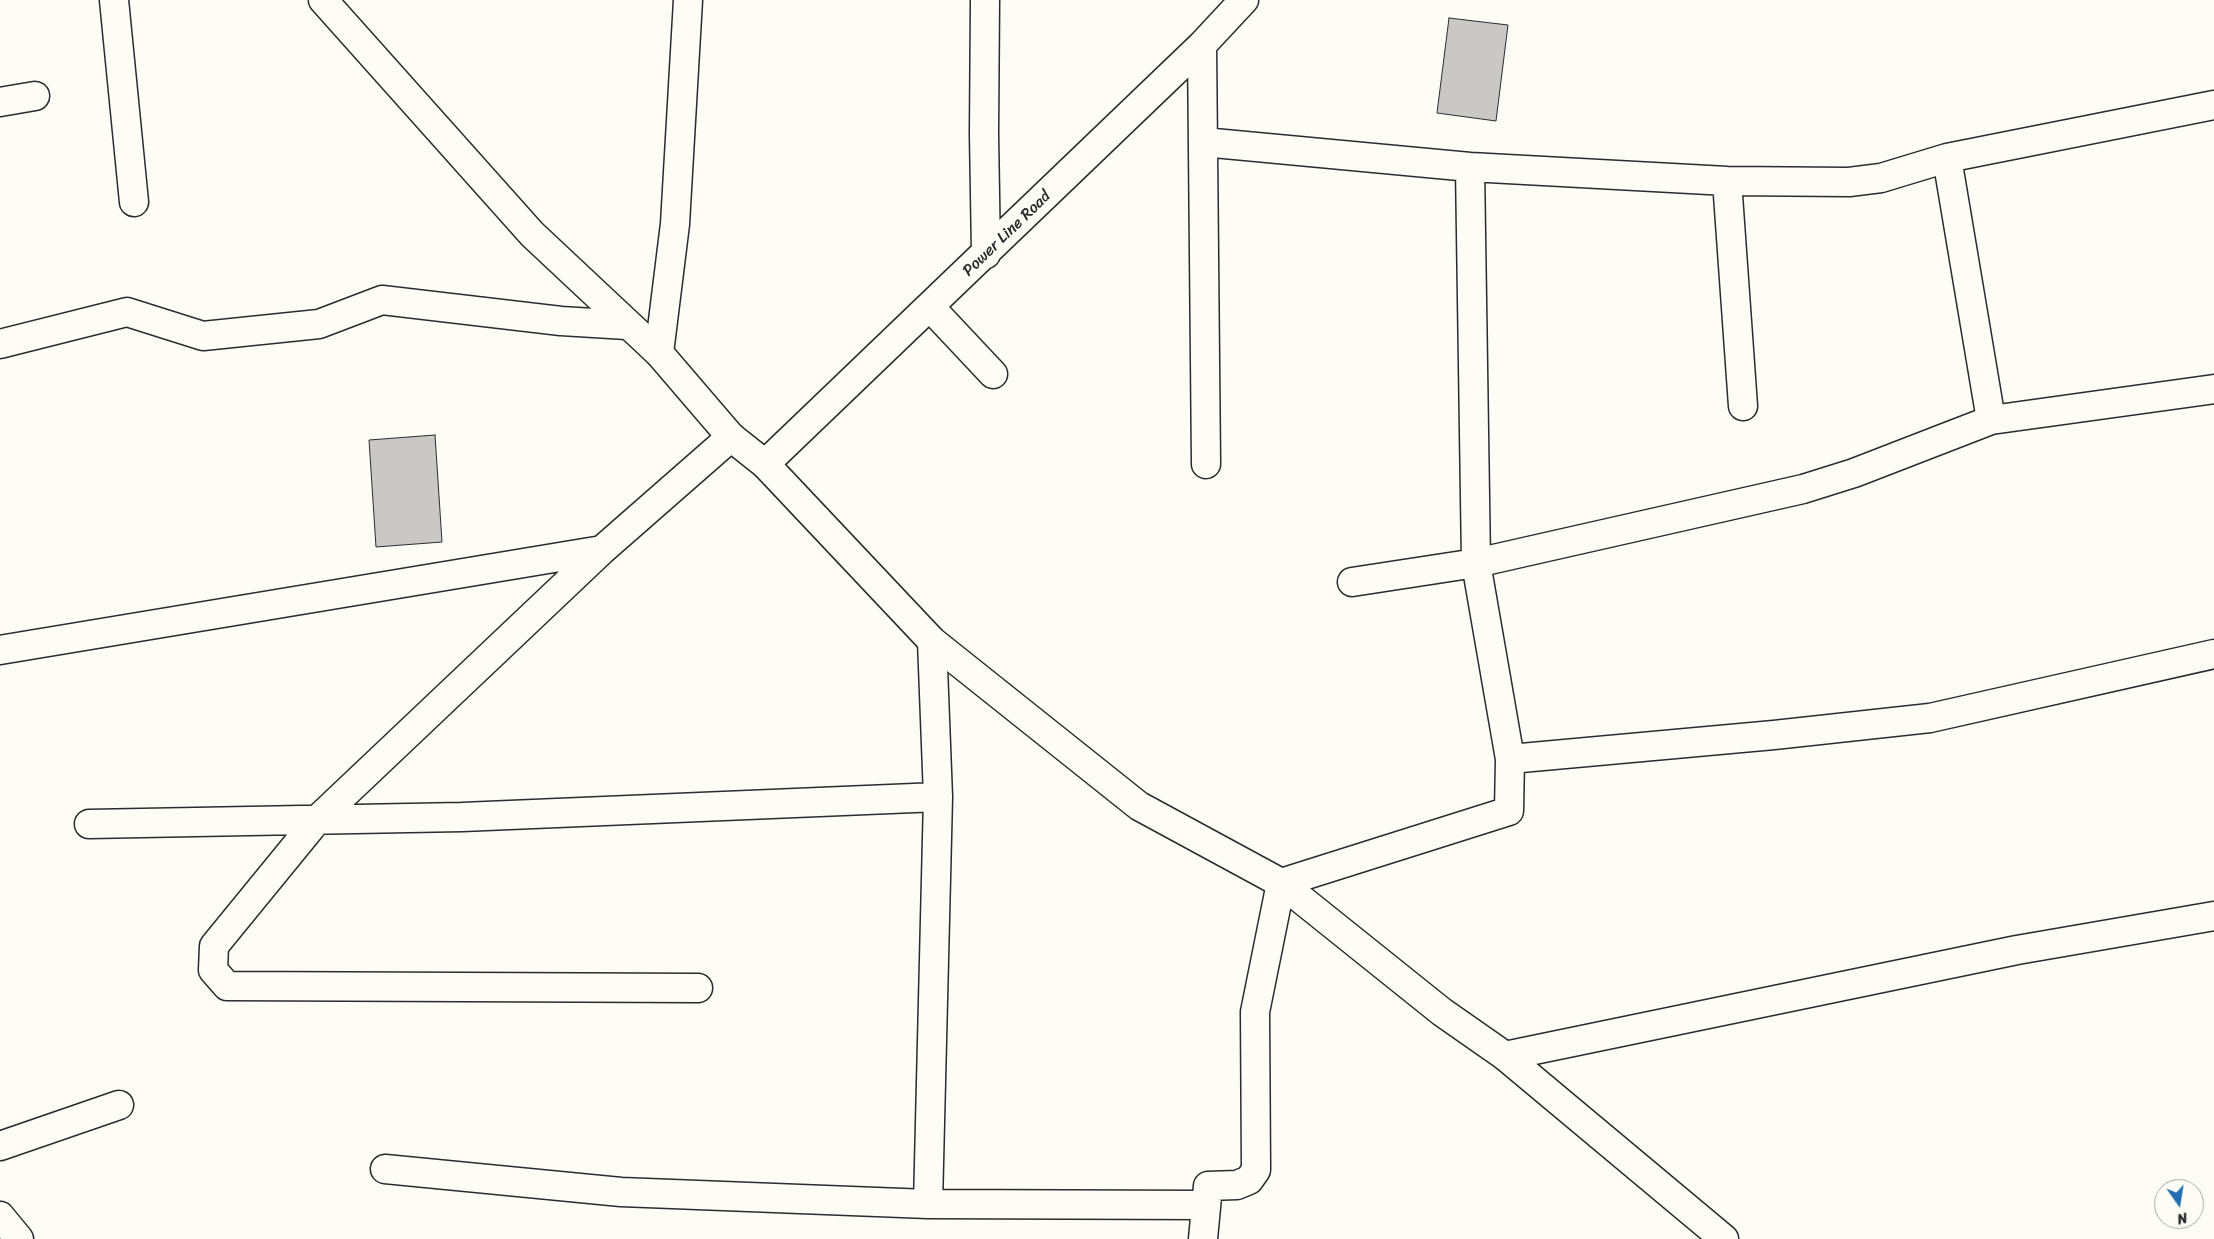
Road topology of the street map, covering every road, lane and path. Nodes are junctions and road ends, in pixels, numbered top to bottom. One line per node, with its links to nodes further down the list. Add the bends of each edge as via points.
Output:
1 (114, 0): 15 (street)
2 (323, 0): 18 (street, via 532,234)
3 (688, 0): 20 (street, via 675,224)
4 (985, 0): 16 (street)
5 (1244, 0): 6 (street, Power Line Road)
6 (1222, 11): 7 (street, Power Line Road)
7 (1202, 45): 11 (street); 16 (street, Power Line Road)
8 (36, 96): 9 (street)
9 (0, 102)
10 (2214, 105): 12 (street)
11 (1203, 142): 13 (street); 27 (street)
12 (1947, 158): 14 (street, via 1881,178 1849,182); 24 (street)
13 (1470, 167): 14 (street); 29 (street)
14 (1727, 182): 23 (street)
15 (134, 202)
16 (986, 254): 17 (street, Power Line Road)
17 (930, 308): 21 (street); 26 (street, Power Line Road)
18 (627, 325): 19 (street, via 561,321 382,300 319,324 204,336 127,312); 20 (street)
19 (0, 344)
20 (659, 353): 25 (street)
21 (993, 374)
22 (2214, 389): 24 (street)
23 (1743, 406)
24 (1991, 420): 29 (street, via 1854,473 1803,489)
25 (731, 437): 26 (street); 28 (street)
26 (766, 464): 31 (street)
27 (1206, 464)
28 (602, 550): 32 (street); 36 (street)
29 (1476, 563): 30 (street); 34 (street)
30 (1352, 582)
31 (932, 641): 35 (street); 38 (street, via 1139,806)
32 (0, 650)
33 (2214, 654): 34 (street, via 1930,718 1774,736)
34 (1510, 759): 38 (street, via 1510,811)
35 (938, 797): 36 (street); 45 (street)
36 (317, 820): 37 (street); 40 (street, via 214,946 213,970 227,986)
37 (89, 824)
38 (1281, 883): 41 (street, via 1442,1012); 46 (street, via 1255,1012 1256,1170 1249,1180 1237,1185 1208,1186)
39 (2214, 916): 41 (street, via 2017,950)
40 (698, 988)
41 (1505, 1056): 50 (street)
42 (118, 1105): 43 (street)
43 (0, 1146)
44 (385, 1169): 45 (street, via 621,1192)
45 (928, 1204): 46 (street)
46 (1206, 1205): 49 (street)
47 (0, 1216): 48 (street)
48 (19, 1239)
49 (1203, 1239)
50 (1724, 1239)

